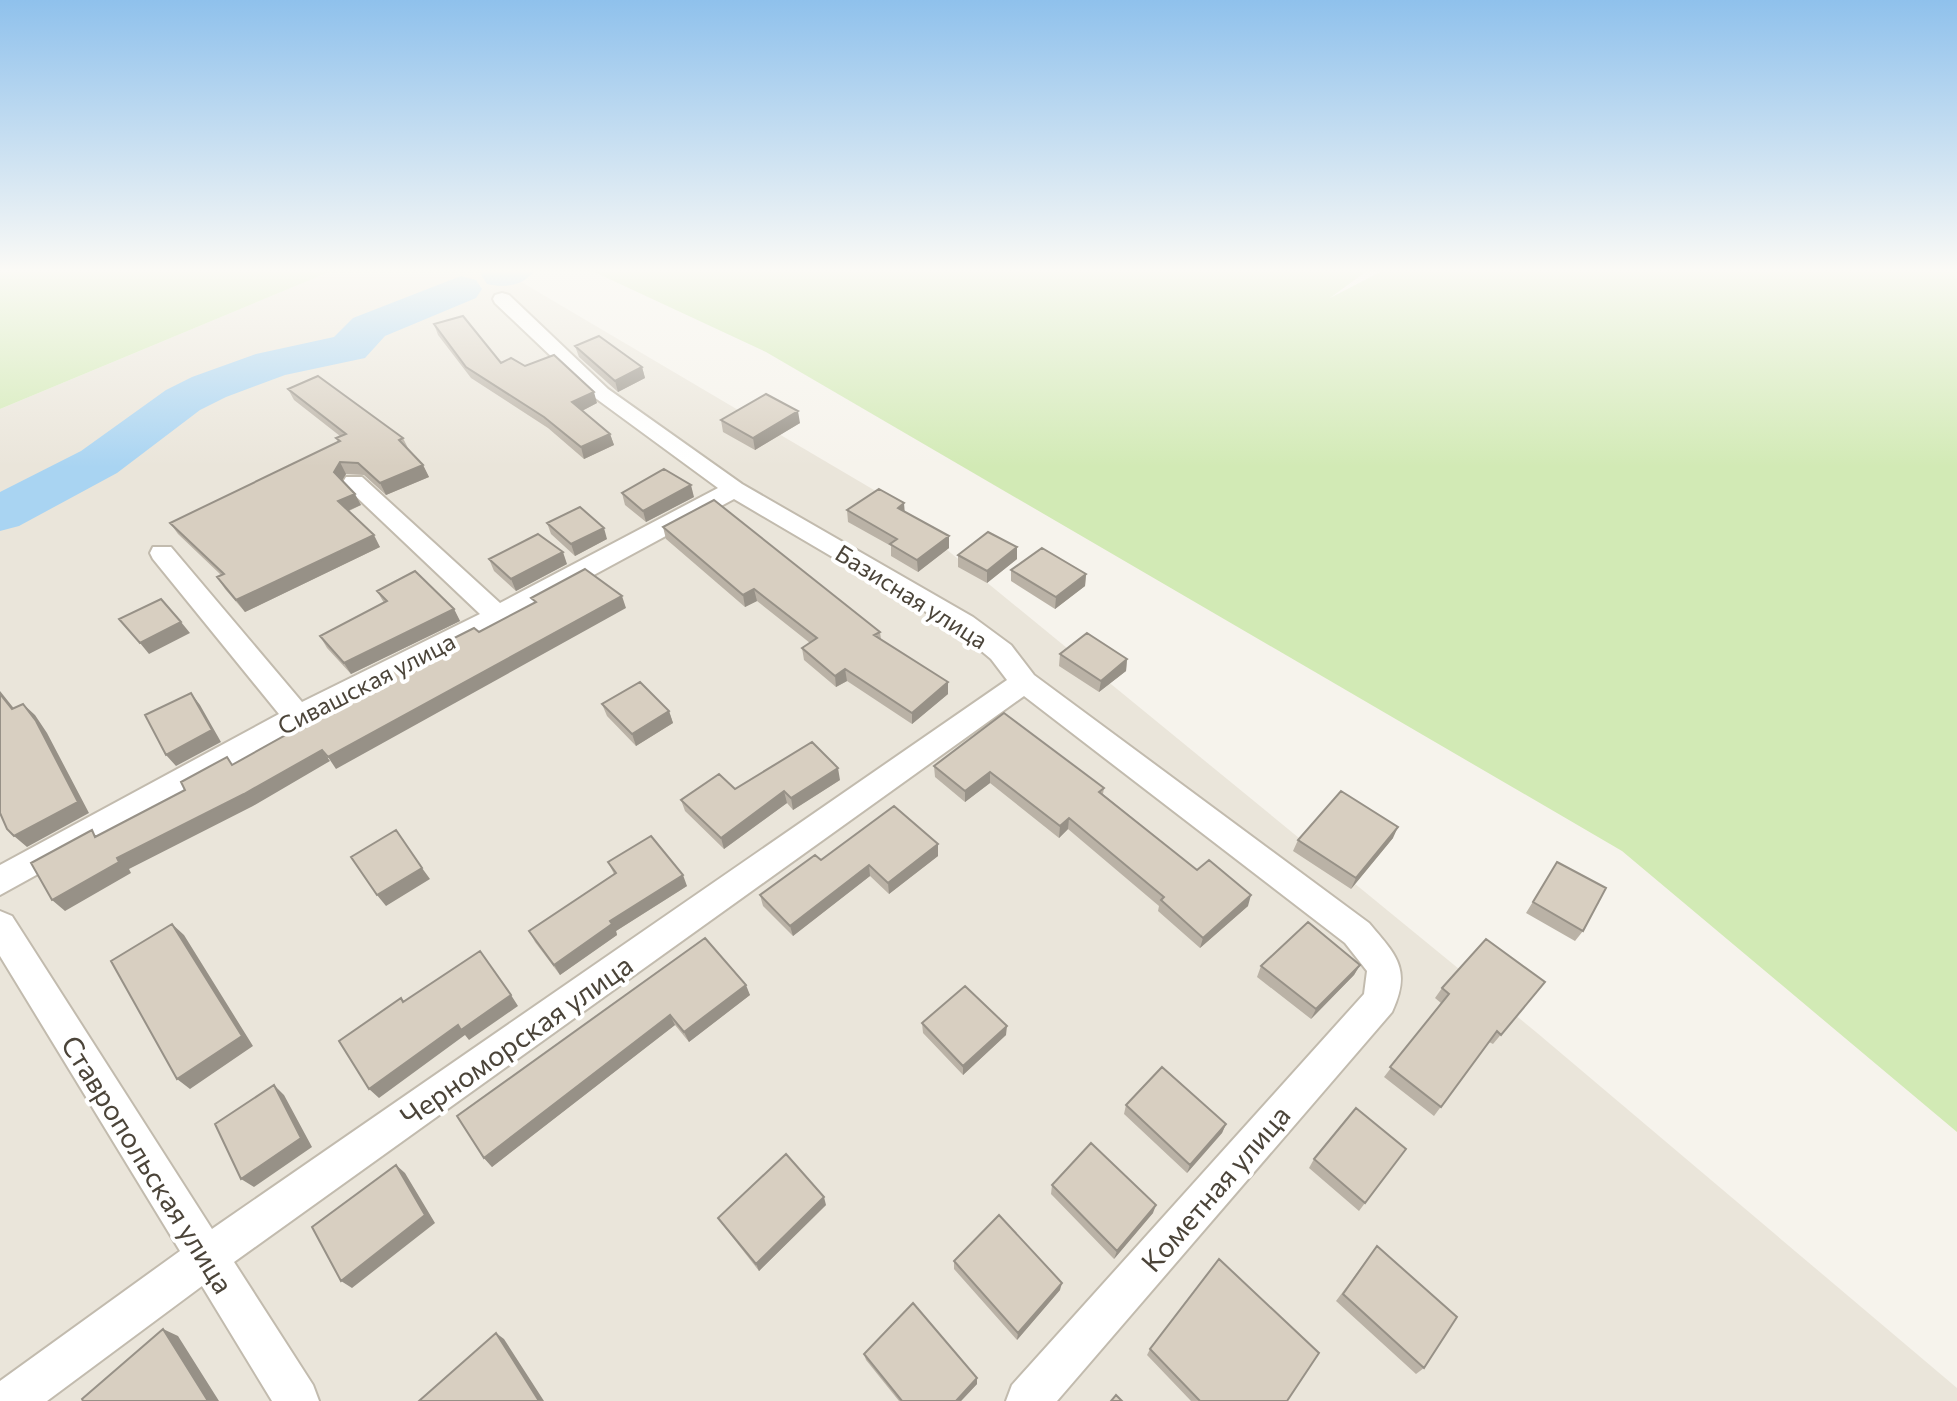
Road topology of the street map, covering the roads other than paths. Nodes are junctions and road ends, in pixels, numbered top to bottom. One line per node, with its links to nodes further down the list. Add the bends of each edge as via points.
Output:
1 (540, 335): 3 (street, Базисная улица, via 601,393)
2 (354, 482): 5 (street)
3 (734, 489): 5 (street, Сивашская улица); 6 (street, Базисная улица, via 964,623 1001,652)
4 (162, 553): 7 (street)
5 (498, 616): 7 (street, Сивашская улица)
6 (1024, 682): 10 (street, Базисная улица, via 1357,933); 11 (street, Черноморская улица)
7 (298, 717): 8 (street, Сивашская улица)
8 (0, 881)
9 (0, 926): 11 (street, Ставропольская улица)
10 (1385, 967): 14 (street, Кометная улица, via 1380,1001)
11 (205, 1258): 12 (street, Черноморская улица); 13 (street, Ставропольская улица)
12 (10, 1401)
13 (297, 1401)
14 (1028, 1401)

